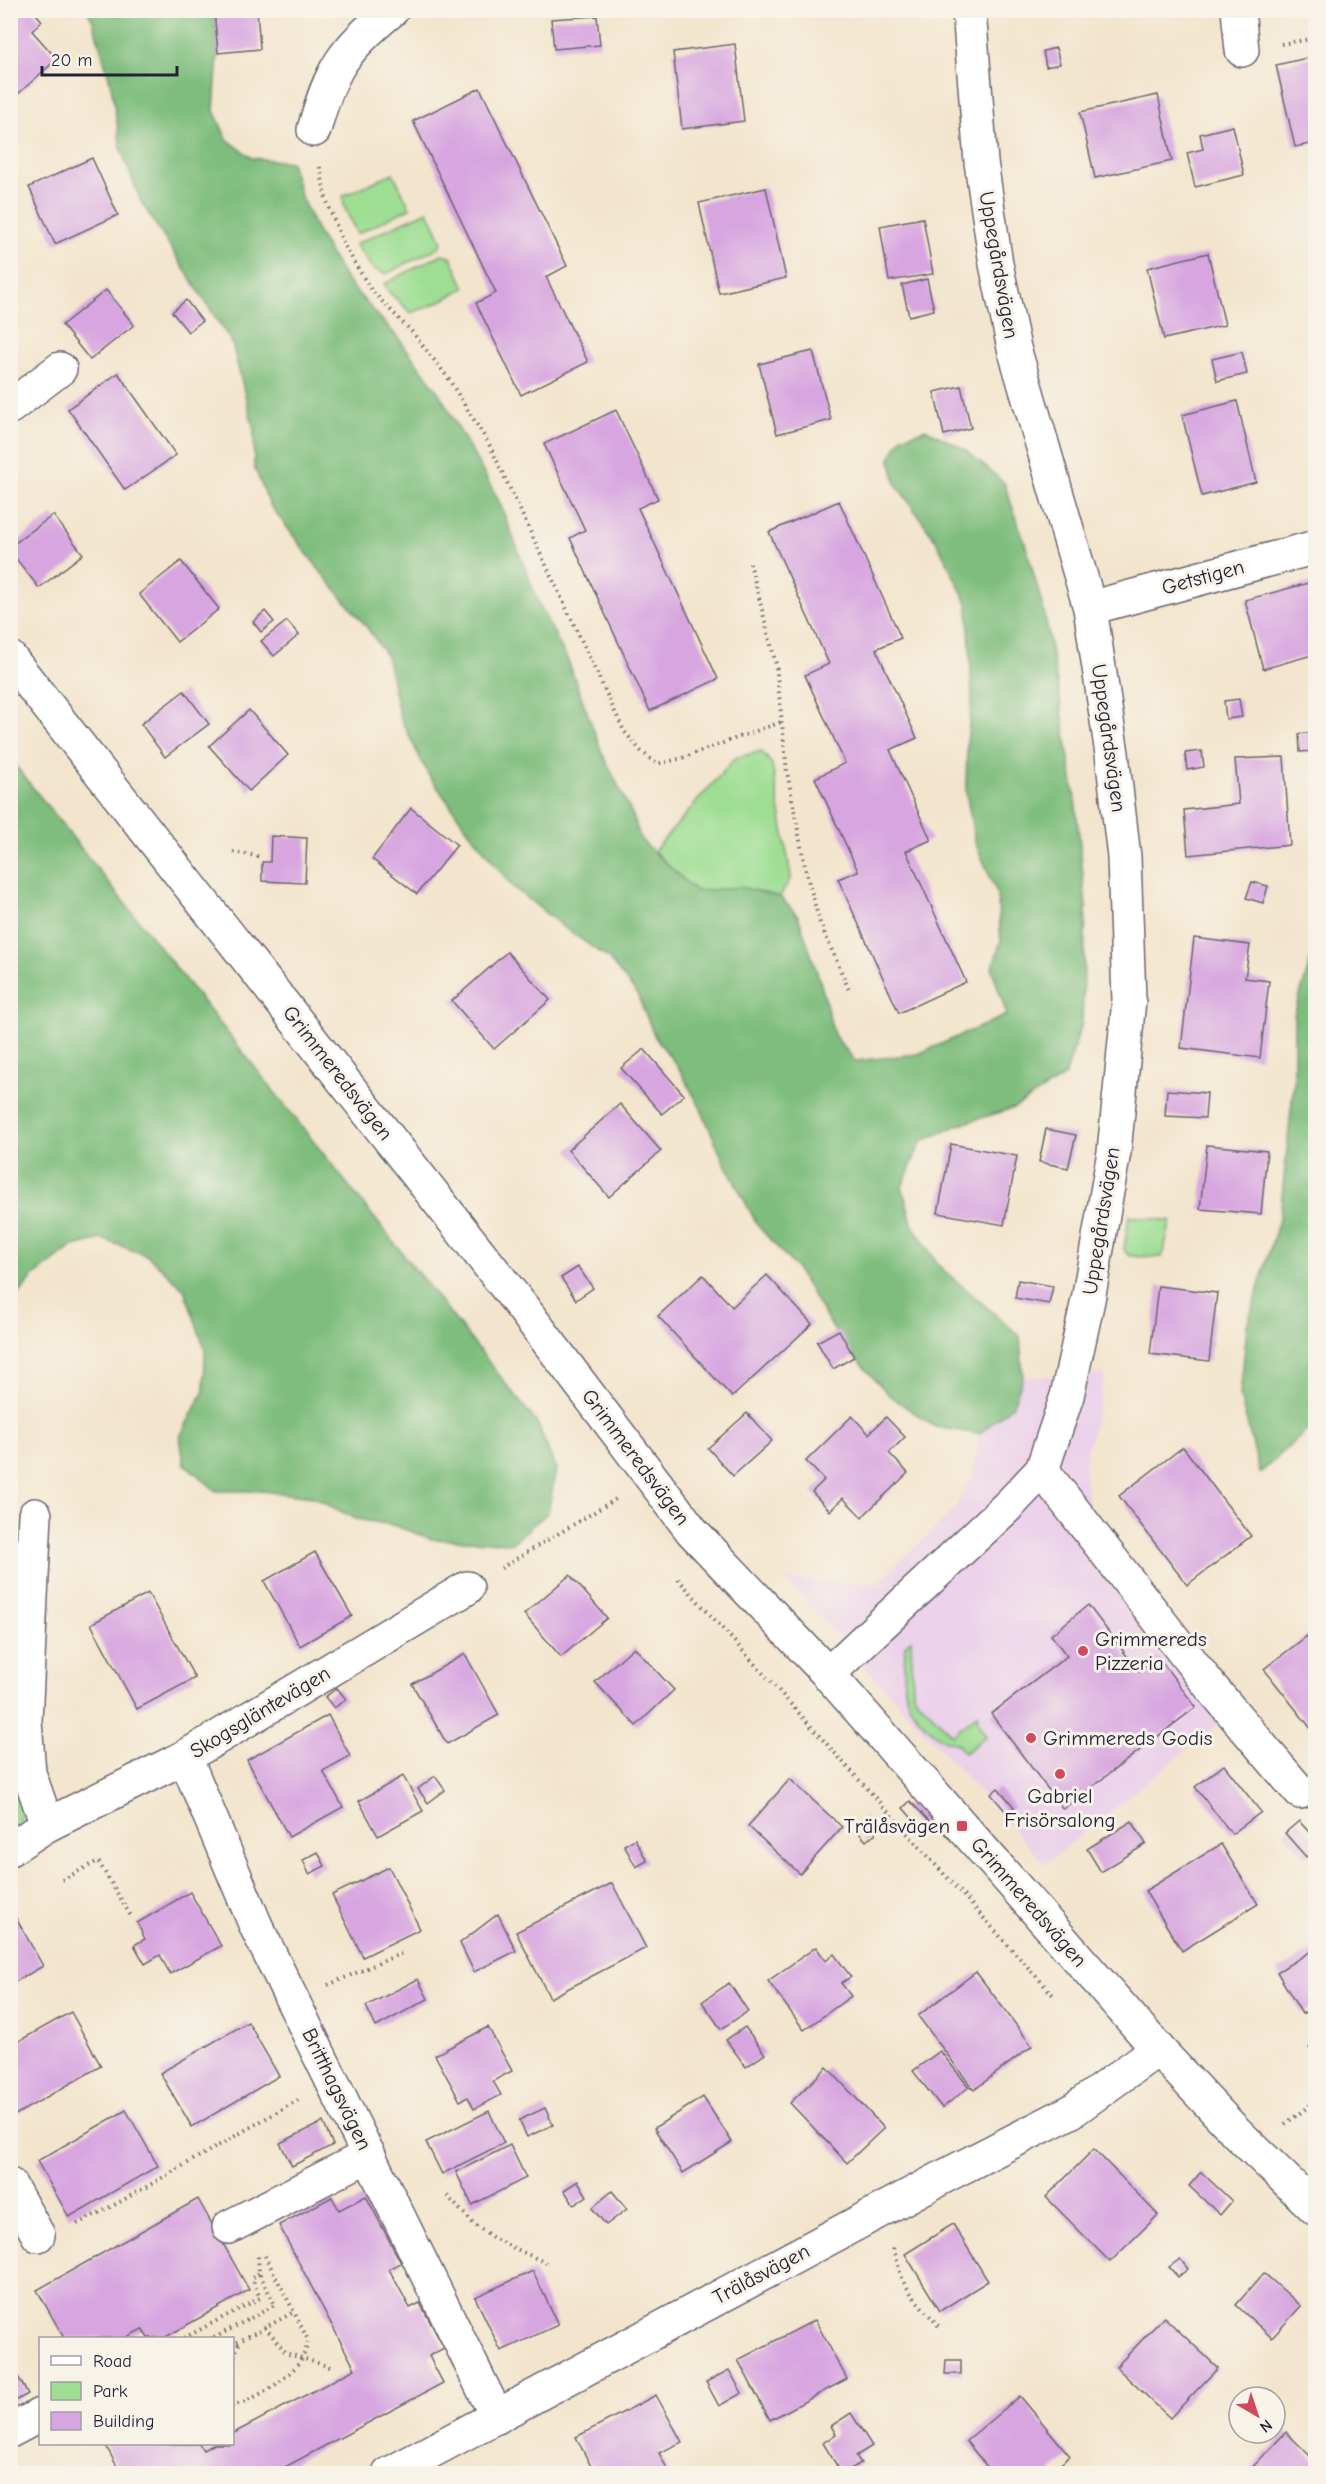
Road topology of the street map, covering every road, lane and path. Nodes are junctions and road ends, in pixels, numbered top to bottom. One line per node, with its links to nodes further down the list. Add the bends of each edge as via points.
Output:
1 (392, 10): 5 (street, via 365,32 338,64 324,93)
2 (969, 10): 10 (street, Uppegårdsvägen, via 981,162 996,264 1014,348)
3 (1238, 10): 4 (street)
4 (1242, 50)
5 (314, 130): 12 (path, via 326,199 344,245 371,290 446,375 489,444 624,731 657,764)
6 (60, 369): 7 (street)
7 (10, 407)
8 (1316, 547): 10 (street, Getstigen)
9 (750, 563): 12 (path, via 776,664)
10 (1090, 608): 16 (street, Uppegårdsvägen, via 1124,857 1128,1000 1114,1152 1088,1300 1067,1396)
11 (10, 658): 20 (street, Grimmeredsvägen, via 522,1306 692,1531)
12 (781, 722): 15 (path, via 806,873 820,923)
13 (233, 852): 14 (path)
14 (262, 857)
15 (849, 990)
16 (1042, 1470): 20 (street, Uppegårdsvägen); 22 (street, via 1210,1686)
17 (616, 1498): 19 (path)
18 (35, 1515): 23 (street, via 25,1721 29,1773)
19 (467, 1588): 21 (street, Skogsgläntevägen)
20 (828, 1674): 29 (street, Grimmeredsvägen)
21 (185, 1757): 23 (street, Skogsgläntevägen); 28 (street, Britthagsvägen, via 255,1926)
22 (1300, 1792)
23 (46, 1825): 24 (street, Skogsgläntevägen)
24 (10, 1849)
25 (62, 1880): 26 (path, via 98,1861)
26 (132, 1918)
27 (402, 1953): 28 (path)
28 (293, 2000): 30 (street, Britthagsvägen)
29 (1158, 2049): 34 (street, Grimmeredsvägen); 35 (street, Trälåsvägen, via 1072,2110)
30 (333, 2080): 31 (street, Britthagsvägen); 37 (path, via 118,2203 64,2230)
31 (369, 2155): 36 (street); 54 (street, Britthagsvägen)
32 (10, 2185): 37 (street)
33 (447, 2196): 39 (path, via 495,2239)
34 (1316, 2209)
35 (877, 2212): 44 (path, via 905,2285); 54 (street, Trälåsvägen)
36 (229, 2227)
37 (38, 2235)
38 (257, 2250): 41 (path)
39 (546, 2263)
40 (270, 2266): 42 (path)
41 (259, 2273): 45 (path, via 252,2278 260,2298); 46 (path, via 275,2305)
42 (294, 2312): 43 (path); 50 (path, via 308,2340)
43 (265, 2327): 47 (path); 50 (path, via 286,2353)
44 (940, 2328)
45 (186, 2337)
46 (216, 2337)
47 (240, 2341): 48 (path); 49 (path)
48 (234, 2344)
49 (234, 2357)
50 (303, 2358): 51 (path); 52 (path, via 279,2381)
51 (330, 2367)
52 (234, 2405)
53 (39, 2416): 55 (street)
54 (497, 2417): 56 (street, Trälåsvägen)
55 (10, 2431)
56 (389, 2474)

